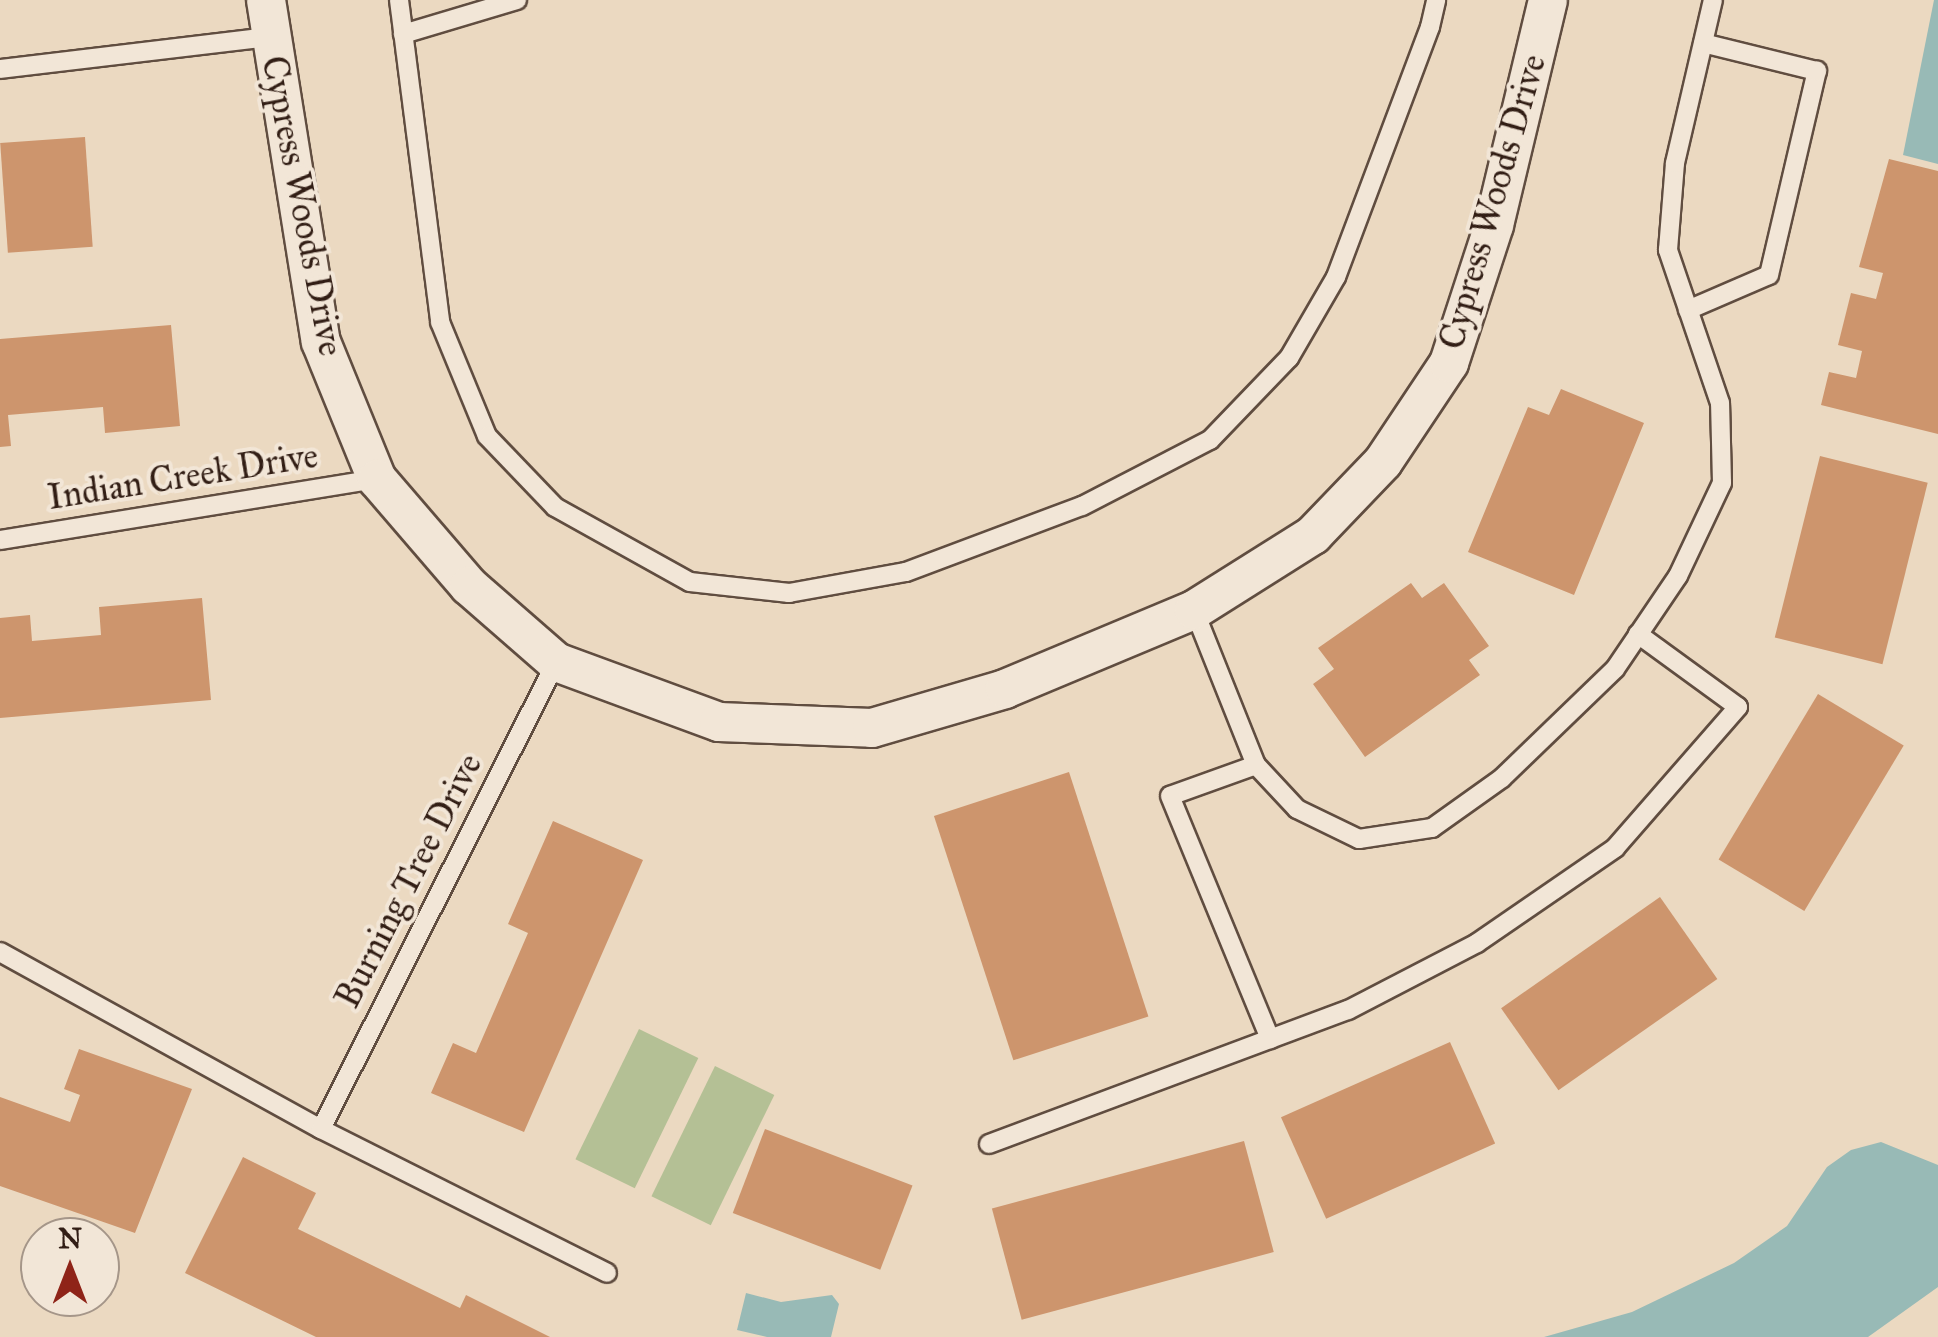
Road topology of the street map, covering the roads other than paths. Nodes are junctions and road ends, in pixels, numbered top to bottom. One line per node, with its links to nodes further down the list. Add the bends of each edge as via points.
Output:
1 (399, 0): 7 (lane)
2 (517, 0): 7 (lane)
3 (1436, 0): 7 (lane, via 1336,277 1289,358 1210,440 1082,506 906,572 789,593 690,582 554,507 487,436 440,322)
4 (1548, 0): 13 (street, Cypress Woods Drive, via 1494,225 1449,364 1383,462 1313,535)
5 (1713, 0): 8 (lane)
6 (268, 18): 9 (lane); 11 (street, Cypress Woods Drive, via 321,342)
7 (404, 34)
8 (1703, 43): 10 (lane, via 1675,163 1668,250); 10 (lane, via 1818,71 1769,274)
9 (0, 69)
10 (1688, 310): 14 (lane, via 1720,403 1722,483 1678,576)
11 (377, 479): 12 (lane, Indian Creek Drive); 15 (street, Cypress Woods Drive, via 469,586)
12 (0, 540)
13 (1194, 610): 15 (street, Cypress Woods Drive, via 1006,690 872,728 719,722); 16 (lane)
14 (1638, 634): 16 (lane, via 1615,668 1502,778 1432,828 1359,839 1297,809); 18 (lane, via 1738,707 1615,848 1477,942 1348,1010)
15 (556, 662): 19 (lane, Burning Tree Drive)
16 (1256, 766): 18 (lane, via 1170,796)
17 (0, 952): 19 (lane)
18 (1270, 1039): 20 (lane)
19 (321, 1129): 21 (lane)
20 (990, 1144)
21 (608, 1273)

